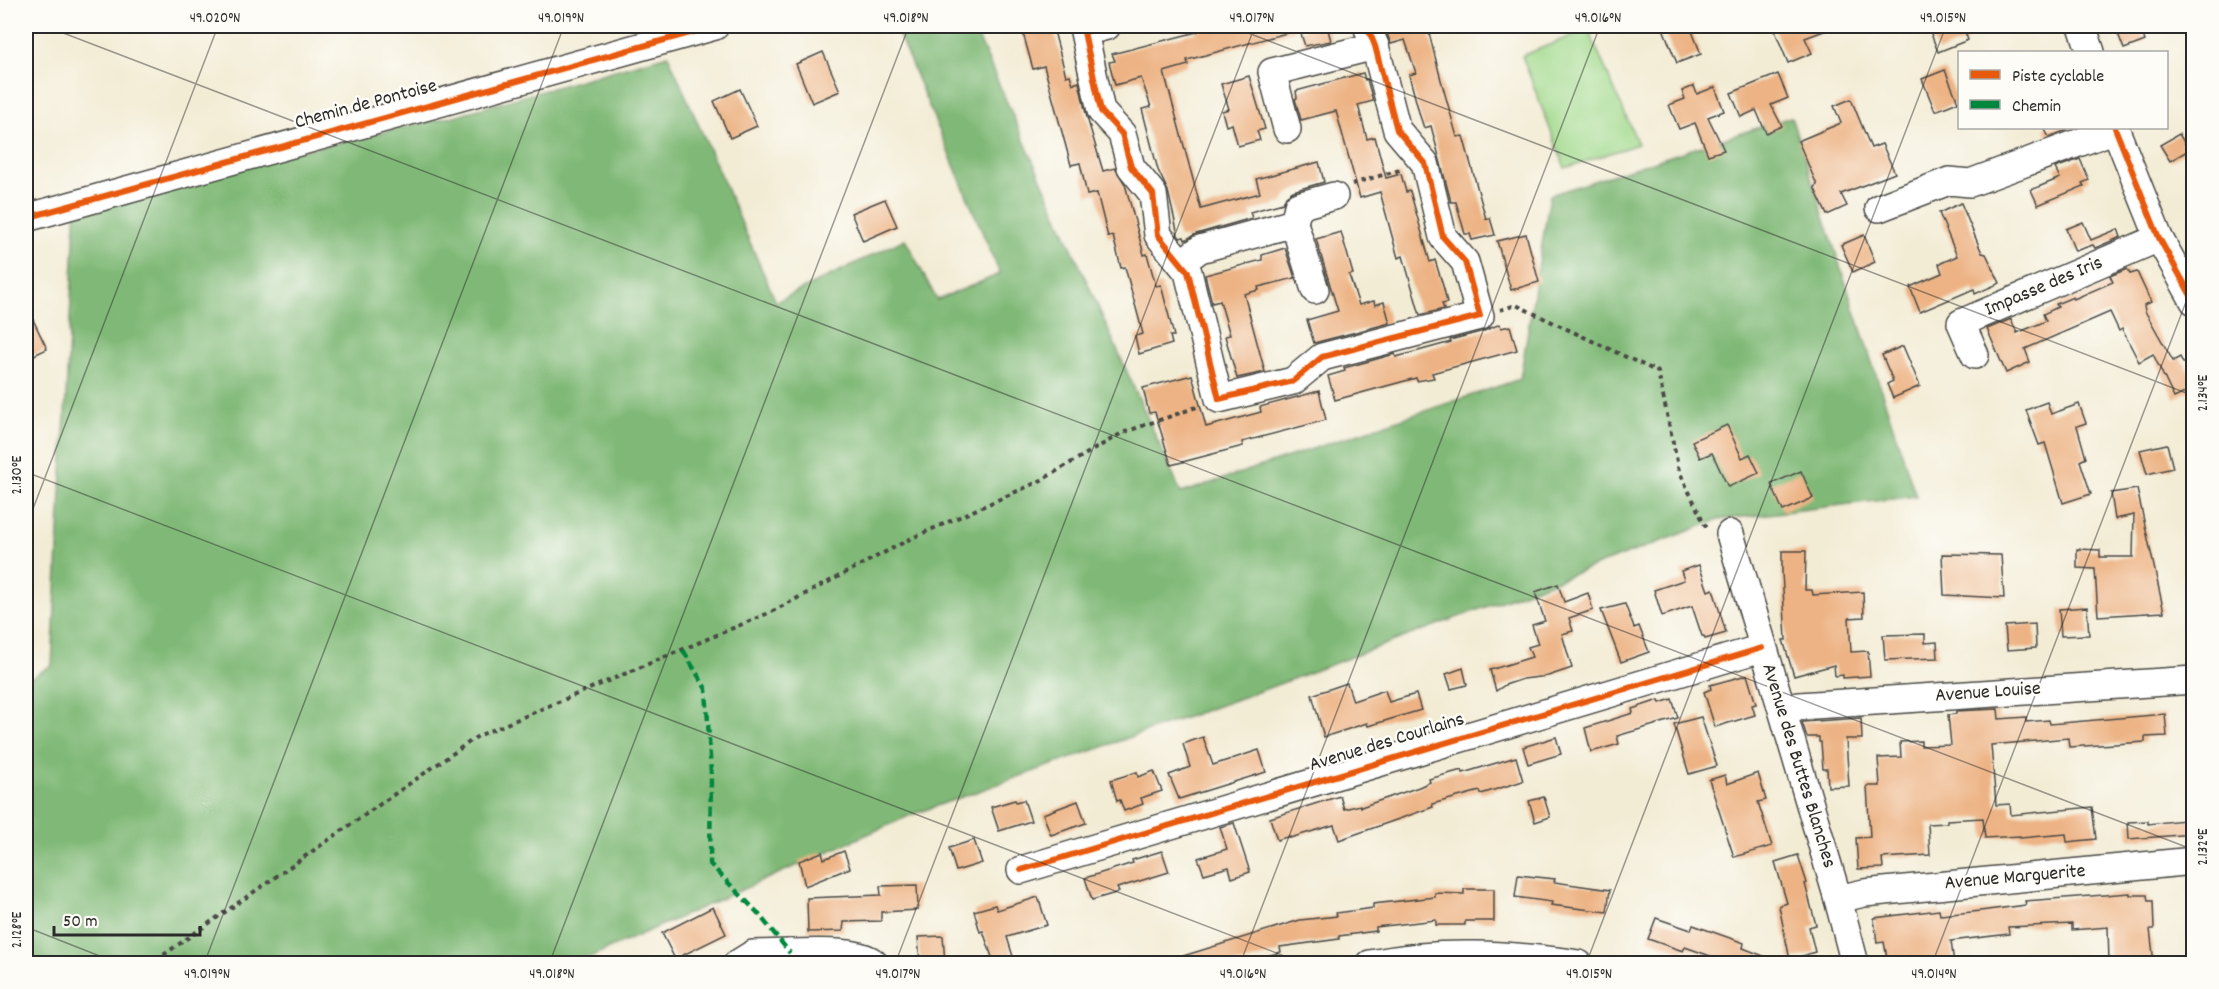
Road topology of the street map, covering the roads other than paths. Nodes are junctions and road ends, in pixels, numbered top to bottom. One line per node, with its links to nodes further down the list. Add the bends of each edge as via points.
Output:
1 (715, 26): 11 (street, Chemin de Pontoise)
2 (1107, 26): 14 (street, via 1084,32 1101,111 1122,134 1131,167 1153,194 1158,236)
3 (2082, 26): 5 (street)
4 (1371, 36): 6 (street, via 1272,72); 14 (street, via 1397,130 1425,163 1443,237 1465,262 1480,316 1322,357 1293,381 1219,399 1188,272)
5 (2091, 51)
6 (1287, 129)
7 (2113, 129): 10 (street, via 1970,183 1949,181)
8 (2116, 129): 13 (street)
9 (1334, 196): 12 (street, via 1299,206)
10 (1879, 208)
11 (26, 218)
12 (1294, 223): 14 (street, via 1200,249); 15 (street)
13 (2159, 238): 16 (street); 17 (street, Impasse des Iris, via 1961,323)
14 (1181, 263)
15 (1315, 290)
16 (2193, 301)
17 (1975, 355)
18 (1730, 534): 19 (street, Avenue des Buttes Blanches)
19 (1762, 648): 21 (street, Avenue des Buttes Blanches); 23 (street, Avenue des Courlains)
20 (2193, 680): 21 (street, Avenue Louise, via 1799,706)
21 (1783, 711): 24 (street, Avenue des Buttes Blanches)
22 (2193, 861): 24 (street, Avenue Marguerite, via 1864,892)
23 (1022, 870)
24 (1838, 899): 31 (street, Avenue des Buttes Blanches)
25 (795, 958): 27 (street, via 753,954); 28 (street, via 855,954)
26 (1401, 960): 29 (street); 30 (street, via 1463,953)
27 (737, 963)
28 (875, 963)
29 (1370, 963)
30 (1579, 963)
31 (1855, 963)

